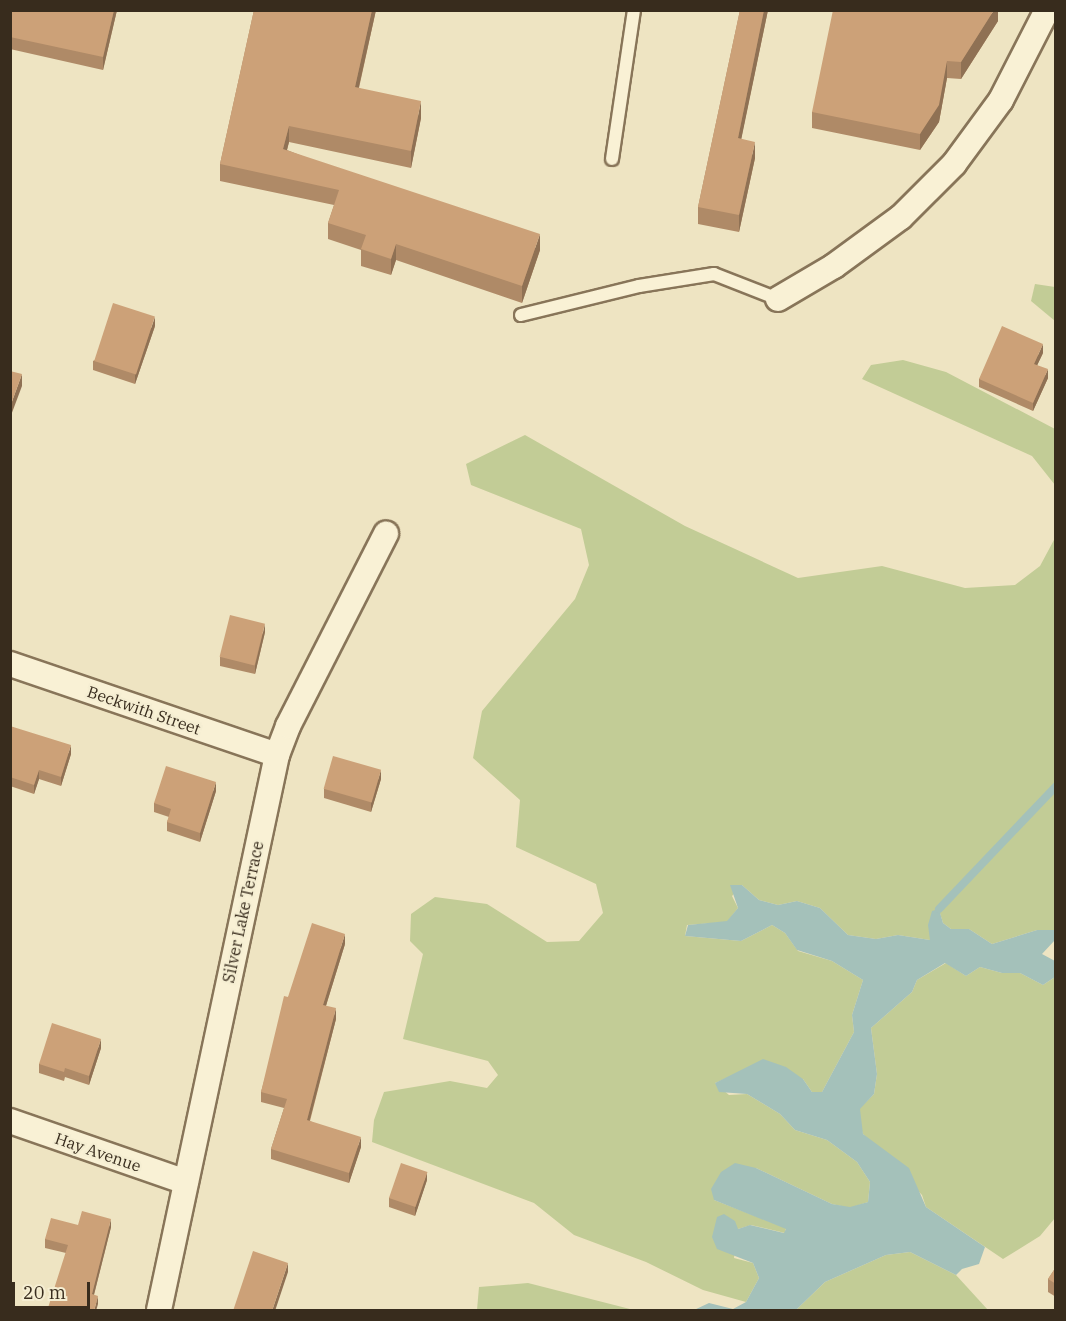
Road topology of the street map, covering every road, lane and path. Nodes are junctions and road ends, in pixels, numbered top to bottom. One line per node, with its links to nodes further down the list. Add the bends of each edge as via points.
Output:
1 (634, 10): 3 (lane)
2 (1047, 10): 4 (street, via 1000,100 954,164 901,217 834,266)
3 (612, 159)
4 (778, 299): 5 (lane, via 714,274 628,288)
5 (521, 315)
6 (387, 534): 8 (street, Silver Lake Terrace, via 288,726)
7 (10, 664): 8 (street, Beckwith Street)
8 (277, 755): 10 (street, Silver Lake Terrace)
9 (10, 1121): 10 (street, Hay Avenue)
10 (186, 1182): 11 (street, Silver Lake Terrace)
11 (159, 1311)

